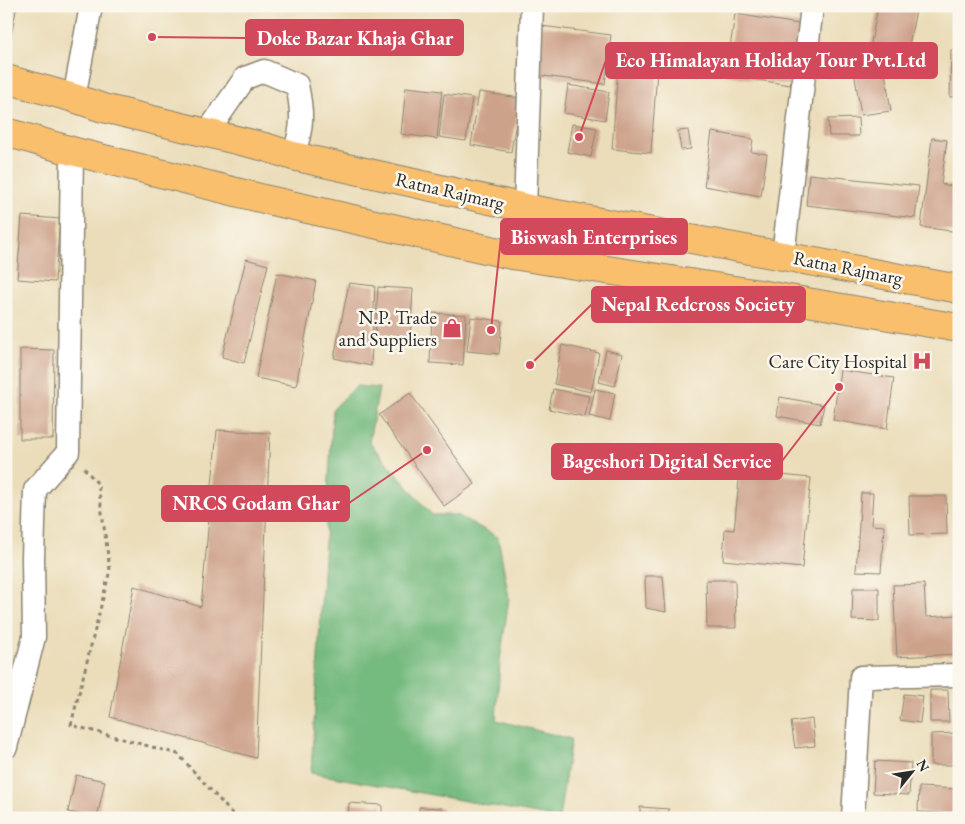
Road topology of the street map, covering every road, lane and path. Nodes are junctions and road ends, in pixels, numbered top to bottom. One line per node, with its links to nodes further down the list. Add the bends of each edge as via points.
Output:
1 (91, 6): 5 (street)
2 (532, 6): 10 (street)
3 (812, 6): 11 (street)
4 (6, 79): 5 (highway, Ratna Rajmarg)
5 (74, 98): 7 (highway, Ratna Rajmarg)
6 (6, 132): 8 (highway, Ratna Rajmarg)
7 (207, 133): 9 (highway, Ratna Rajmarg); 9 (street, via 245,78 264,71 296,85 302,108 300,136)
8 (72, 151): 13 (highway, Ratna Rajmarg, via 268,200 512,255); 14 (street)
9 (294, 156): 10 (highway, Ratna Rajmarg)
10 (525, 208): 11 (highway, Ratna Rajmarg)
11 (783, 256): 12 (highway, Ratna Rajmarg)
12 (959, 289)
13 (959, 328)
14 (68, 452): 16 (street, via 35,490 34,637); 17 (path, via 98,484 110,570 71,725 178,754)
15 (959, 675): 18 (street, via 861,677)
16 (6, 747)
17 (236, 818)
18 (853, 818)

